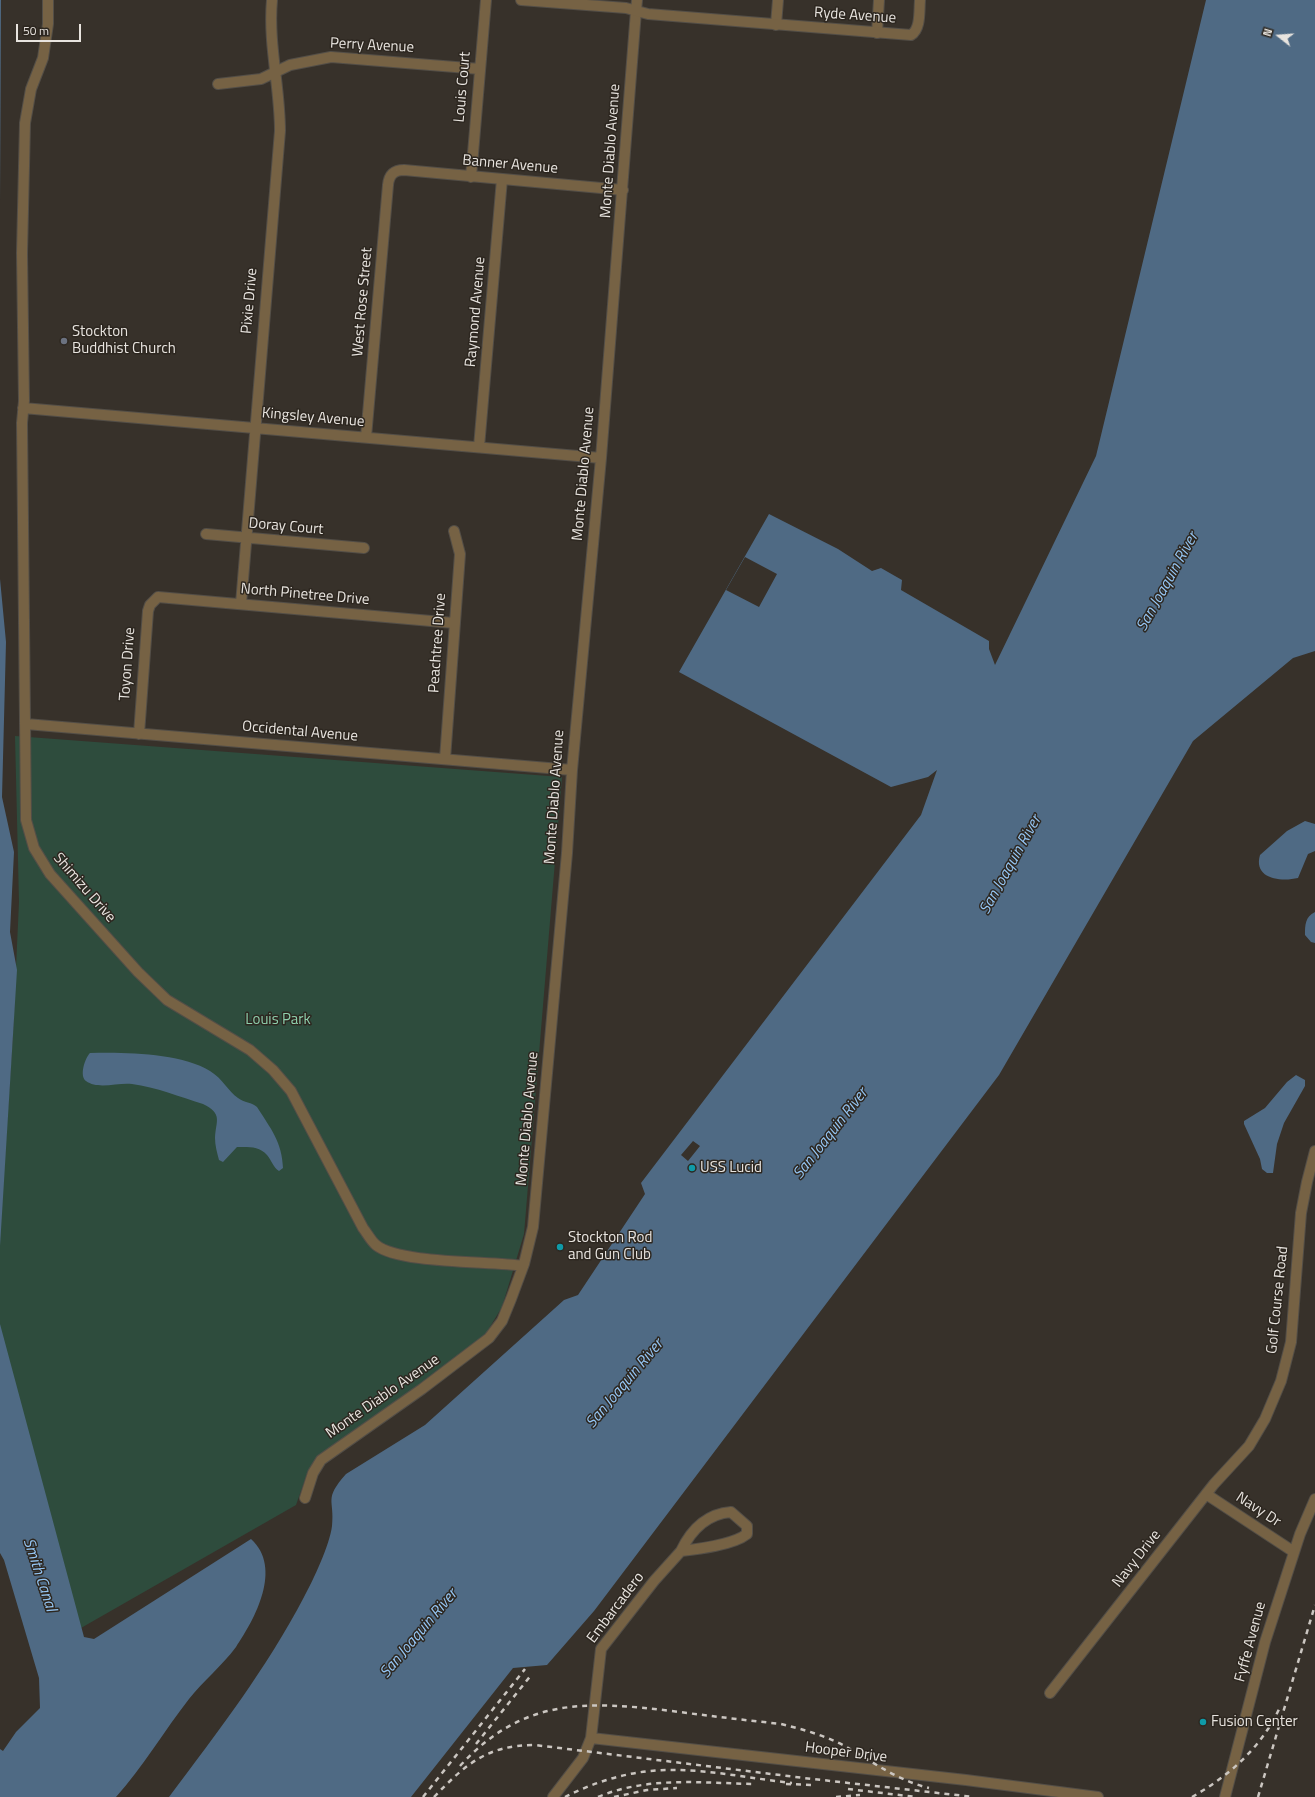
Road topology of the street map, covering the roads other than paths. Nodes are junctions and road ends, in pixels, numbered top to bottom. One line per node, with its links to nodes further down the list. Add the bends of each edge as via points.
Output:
1 (48, 0): 19 (street, Shimizu Drive, via 48,24 43,58 31,89 25,123 22,254)
2 (272, 0): 13 (street, Pixie Drive, via 271,30)
3 (486, 0): 12 (street, Louis Court)
4 (521, 0): 9 (street, Ryde Avenue, via 626,8)
5 (637, 0): 9 (street, Monte Diablo Avenue)
6 (778, 0): 10 (street)
7 (879, 0): 11 (street)
8 (920, 0): 11 (street, Ryde Avenue, via 918,25 916,32 911,36)
9 (636, 11): 10 (street, Ryde Avenue); 18 (street, Monte Diablo Avenue)
10 (776, 25): 11 (street, Ryde Avenue)
11 (877, 33)
12 (480, 69): 13 (street, Perry Avenue, via 331,57 290,65); 16 (street, Louis Court)
13 (275, 72): 14 (street, Perry Avenue, via 261,79); 20 (street, Pixie Drive, via 280,131)
14 (218, 84)
15 (394, 172): 16 (street, Banner Avenue, via 404,170); 21 (street, West Rose Street, via 389,178 388,185)
16 (471, 177): 17 (street, Banner Avenue)
17 (502, 179): 18 (street, Banner Avenue); 22 (street, Raymond Avenue)
18 (623, 190): 23 (street, Monte Diablo Avenue)
19 (23, 408): 20 (street, Kingsley Avenue); 31 (street, Shimizu Drive)
20 (255, 428): 21 (street, Kingsley Avenue); 26 (street, Pixie Drive)
21 (366, 437): 22 (street, Kingsley Avenue)
22 (479, 447): 23 (street, Kingsley Avenue)
23 (601, 458): 34 (street, Monte Diablo Avenue)
24 (454, 531): 30 (street, Peachtree Drive, via 460,554)
25 (206, 534): 26 (street, Doray Court)
26 (245, 538): 27 (street, Doray Court); 29 (street, Pixie Drive)
27 (364, 548)
28 (155, 600): 29 (street, North Pinetree Drive, via 163,597); 32 (street, Toyon Drive, via 150,605 147,617)
29 (241, 604): 30 (street, North Pinetree Drive)
30 (454, 623): 33 (street, Peachtree Drive)
31 (26, 724): 32 (street, Occidental Avenue); 36 (street, Shimizu Drive, via 26,820 34,848 50,874 138,972 167,1000 250,1050 273,1070 291,1091 363,1228 375,1245 411,1258)
32 (139, 734): 33 (street, Occidental Avenue)
33 (445, 759): 34 (street, Occidental Avenue)
34 (572, 770): 36 (street, Monte Diablo Avenue, via 537,1187 533,1227)
35 (1315, 1151): 37 (street, Golf Course Road, via 1301,1213 1291,1342 1274,1400)
36 (523, 1266): 39 (street, Monte Diablo Avenue, via 502,1321 489,1338 321,1460 313,1473)
37 (1249, 1446): 38 (street, Navy Drive)
38 (1206, 1494): 42 (street, Navy Dr); 43 (street, Navy Drive)
39 (306, 1498)
40 (1315, 1499): 42 (street, Fyffe Avenue)
41 (681, 1551): 41 (street, Embarcadero, via 686,1540 708,1518 731,1512 747,1526 747,1534 738,1540); 44 (street, Embarcadero, via 601,1649)
42 (1294, 1552): 47 (street, Fyffe Avenue, via 1265,1642)
43 (1050, 1693)
44 (591, 1738): 45 (street, Embarcadero, via 583,1758); 46 (street, Hooper Drive)
45 (553, 1797)
46 (1098, 1797)
47 (1225, 1797)

